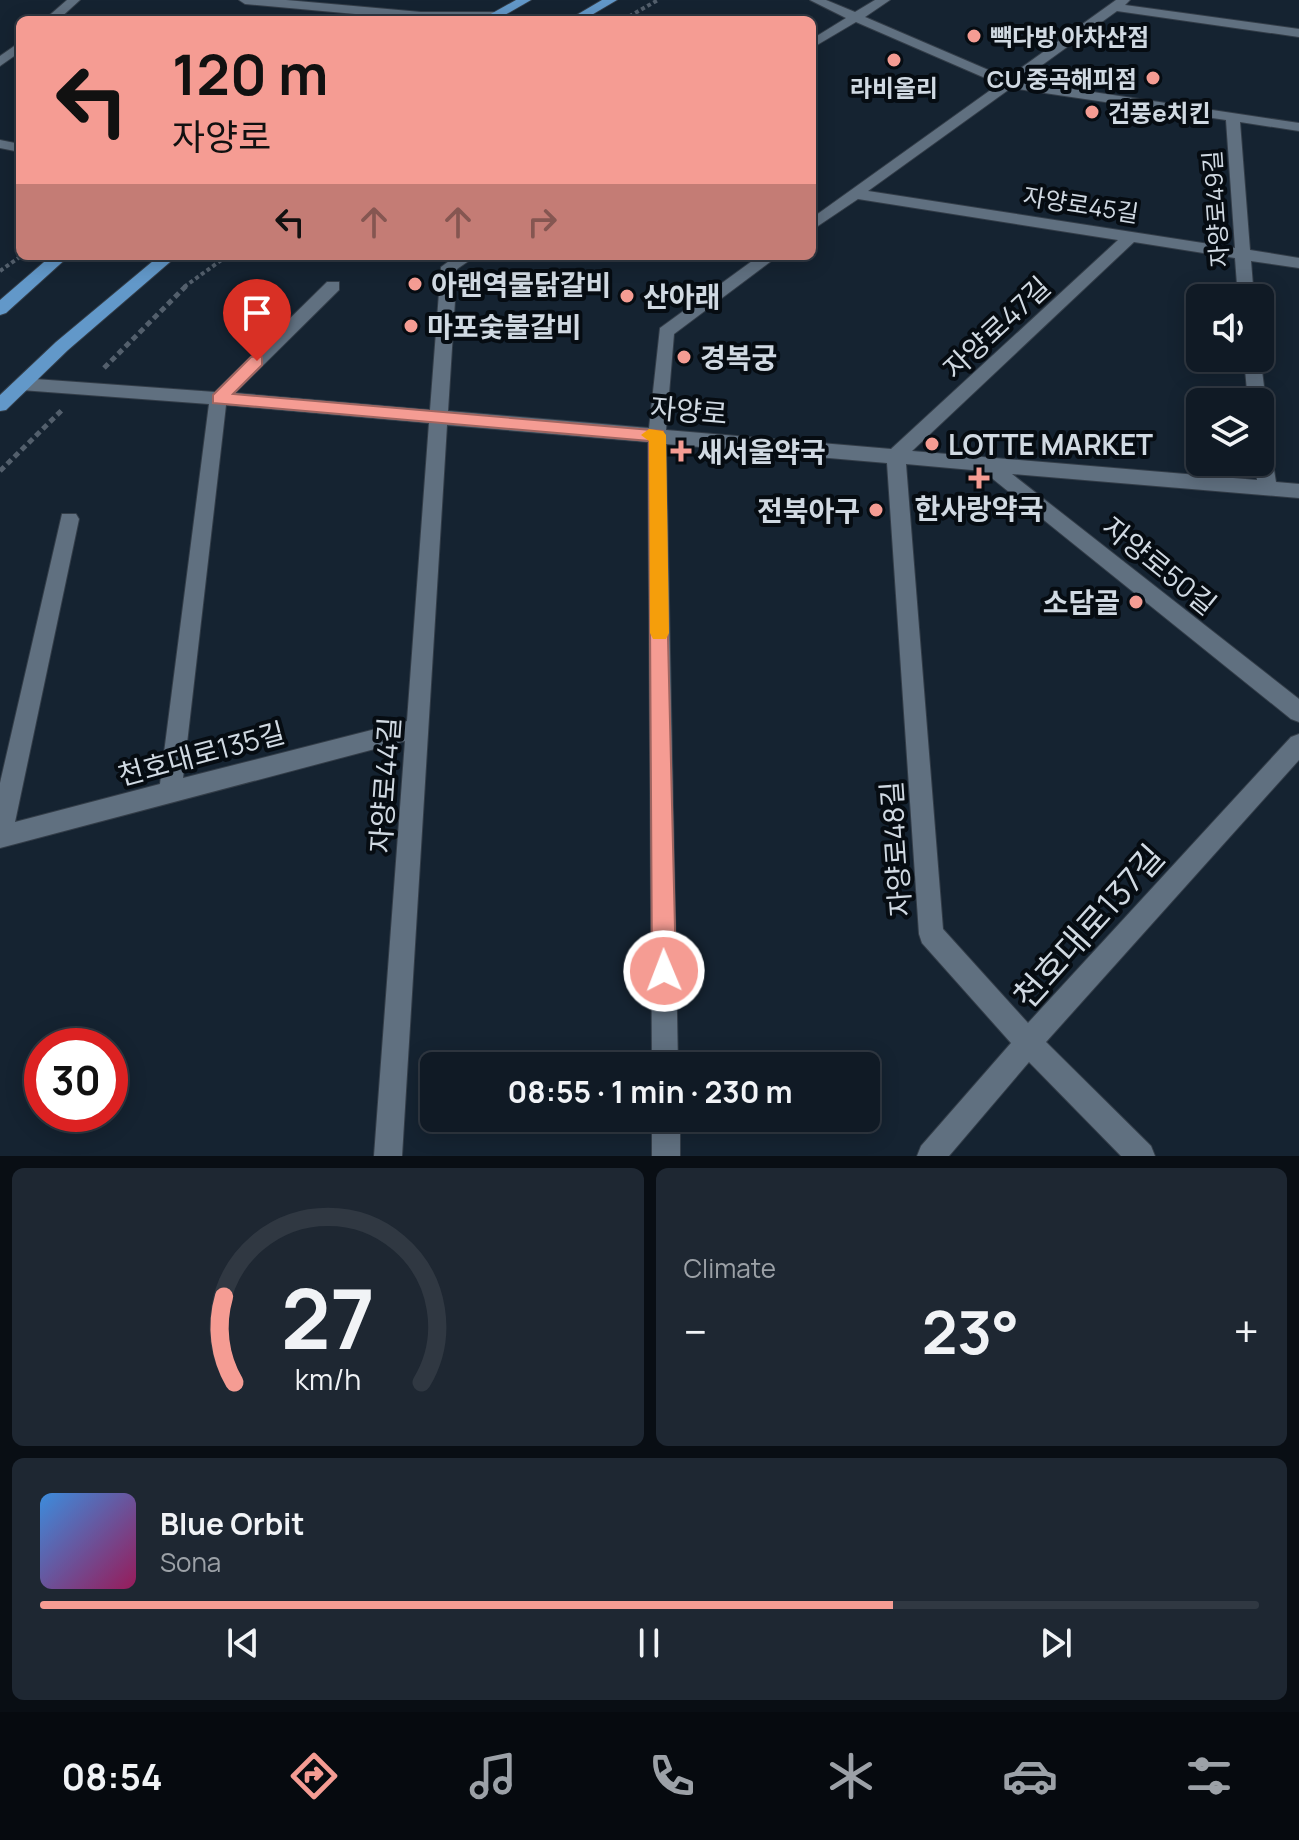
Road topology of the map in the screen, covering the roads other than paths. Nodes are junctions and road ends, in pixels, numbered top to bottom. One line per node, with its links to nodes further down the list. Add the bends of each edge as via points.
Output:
1 (74, 0): 8 (street)
2 (245, 0): 9 (street)
3 (525, 0): 10 (main road)
4 (611, 0): 11 (main road)
5 (816, 0): 12 (street)
6 (884, 0): 12 (street)
7 (1119, 3): 13 (street); 17 (street)
8 (55, 16)
9 (421, 16)
10 (495, 16)
11 (581, 16)
12 (856, 17): 14 (street); 17 (street)
13 (1299, 33)
14 (816, 42)
15 (16, 49): 16 (street)
16 (0, 62)
17 (1007, 83): 18 (street); 20 (street)
18 (1233, 117): 19 (street); 23 (street, 자양로49길)
19 (1299, 127)
20 (855, 194): 21 (street); 22 (street, 자양로45길)
21 (816, 222)
22 (1131, 236): 23 (street, 자양로45길); 38 (street, 자양로47길)
23 (1241, 254): 28 (street, 자양로45길); 29 (street, 자양로49길)
24 (56, 260): 31 (main road)
25 (163, 260): 33 (main road)
26 (461, 260): 36 (street, 자양로44길, via 449,267)
27 (756, 260): 37 (street, via 666,332)
28 (1299, 263)
29 (1244, 284)
30 (333, 286): 34 (street)
31 (0, 309)
32 (0, 383): 33 (main road, 자양로)
33 (21, 384): 34 (street, 자양로); 35 (main road)
34 (218, 399): 36 (street, 자양로); 47 (street)
35 (0, 405)
36 (439, 417): 37 (street, 자양로); 45 (street, 자양로44길)
37 (657, 435): 38 (street, 자양로); 50 (street)
38 (896, 455): 39 (street, 자양로); 49 (street, 자양로48길, via 931,934)
39 (986, 463): 41 (street, 자양로); 44 (street, 자양로50길)
40 (1266, 476): 41 (street)
41 (1267, 488): 42 (street, 자양로)
42 (1299, 491)
43 (69, 519): 48 (street, 천호대로135길)
44 (1299, 712)
45 (418, 728): 47 (street, 천호대로135길); 52 (street, 자양로44길)
46 (1299, 744): 49 (street, 천호대로137길)
47 (170, 793): 48 (street, 천호대로135길)
48 (0, 836)
49 (1028, 1043): 54 (street, 천호대로137길); 55 (street, 자양로48길)
50 (665, 1052)
51 (666, 1132): 53 (street)
52 (388, 1156)
53 (666, 1156)
54 (931, 1156)
55 (1141, 1156)

